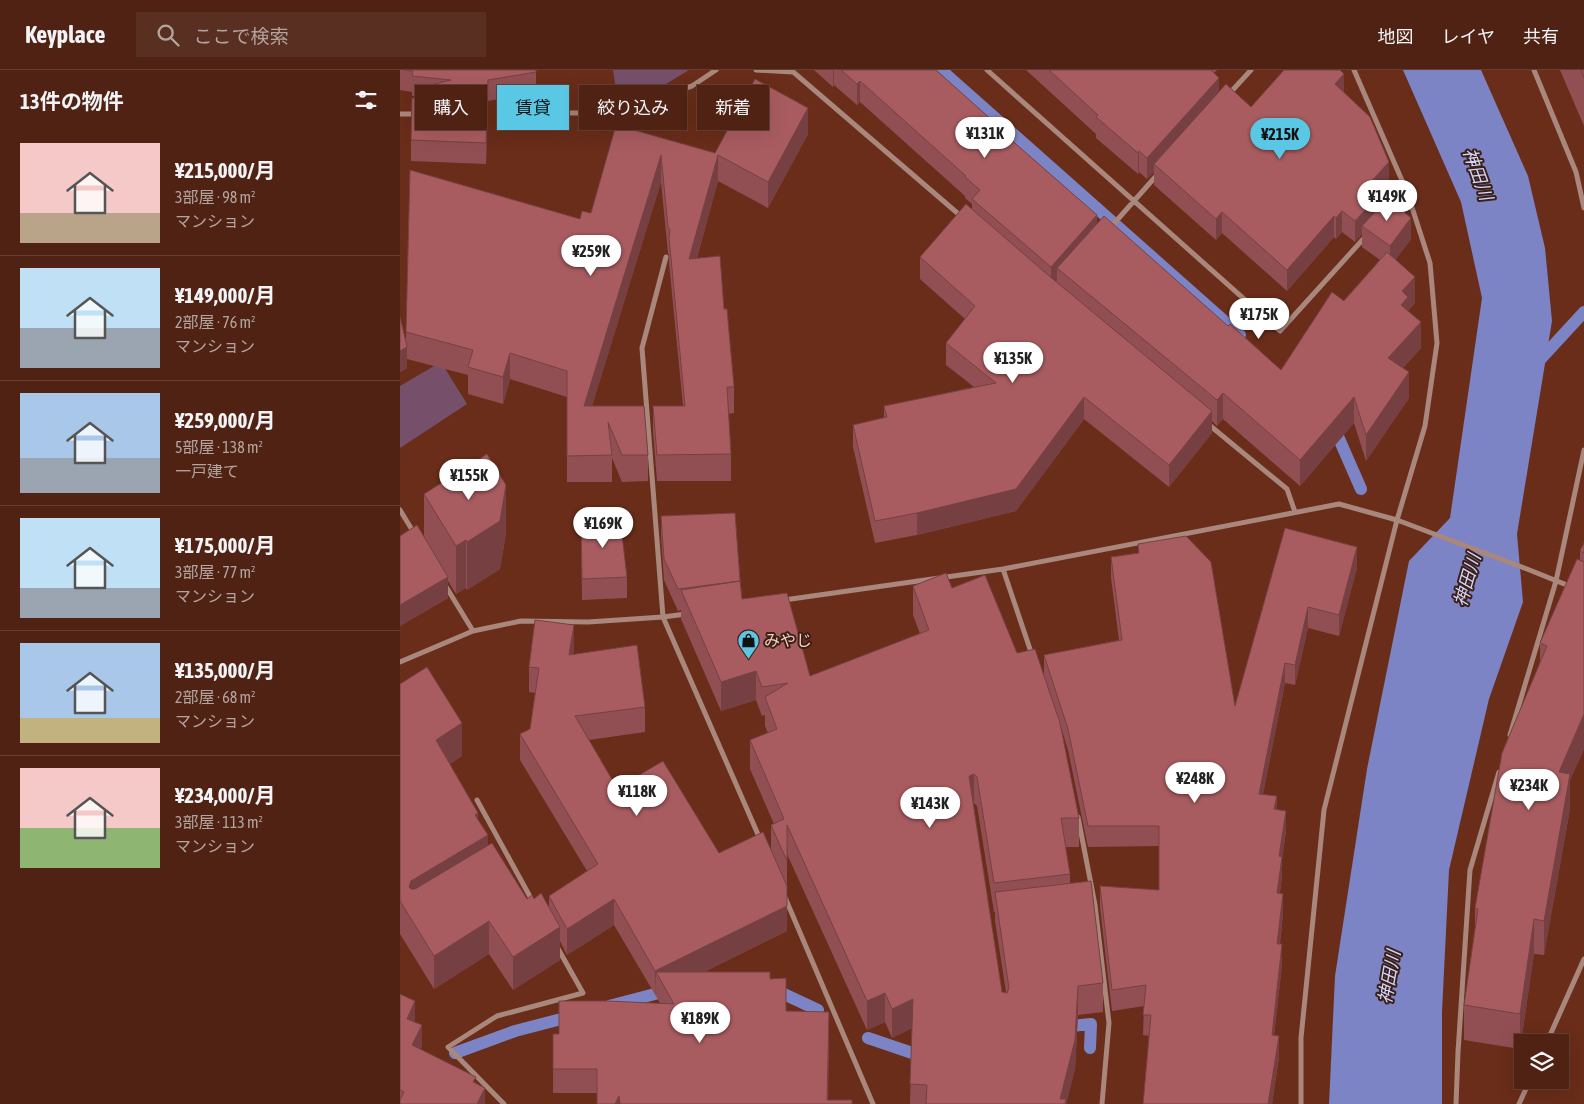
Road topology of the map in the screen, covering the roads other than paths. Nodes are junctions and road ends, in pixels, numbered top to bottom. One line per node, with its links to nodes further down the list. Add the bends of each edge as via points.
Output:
1 (716, 70): 9 (street, via 692,86 609,113)
2 (756, 70): 7 (street)
3 (987, 70): 14 (street)
4 (1251, 70): 8 (street)
5 (1354, 70): 13 (street)
6 (1534, 70): 15 (street, via 1576,172)
7 (793, 71): 17 (street)
8 (1225, 99)
9 (569, 113)
10 (400, 114): 11 (street)
11 (415, 115)
12 (1161, 171): 14 (street)
13 (1407, 192): 16 (street); 25 (street, via 1430,263 1437,342 1425,426)
14 (1135, 200): 18 (street, via 1280,331); 19 (street)
15 (1584, 208)
16 (1387, 214)
17 (968, 222)
18 (1373, 228)
19 (1103, 236)
20 (666, 257): 33 (street, via 642,348)
21 (1204, 420): 24 (street, via 1287,489)
22 (1584, 450): 28 (street)
23 (400, 510): 26 (street)
24 (1296, 512): 25 (street, via 1339,504); 27 (street)
25 (1397, 520): 28 (street); 55 (street, via 1324,810 1301,1038)
26 (420, 542)
27 (1003, 569): 31 (street); 35 (street)
28 (1556, 580): 30 (street); 37 (street)
29 (444, 583): 34 (street)
30 (1584, 592)
31 (780, 601)
32 (692, 613): 33 (street)
33 (663, 618): 34 (street, via 521,621); 41 (street)
34 (474, 631): 36 (street)
35 (1034, 660)
36 (400, 662)
37 (1509, 740)
38 (1501, 767): 56 (street, via 1470,870)
39 (477, 800): 42 (street)
40 (1076, 809): 45 (street)
41 (762, 846)
42 (510, 860): 43 (street); 47 (street)
43 (502, 865)
44 (782, 891): 53 (street)
45 (1095, 905): 46 (street); 54 (street, via 1109,1023)
46 (1086, 906)
47 (537, 910)
48 (551, 935): 52 (street, via 583,993 497,1016 448,1047)
49 (1584, 959): 50 (street)
50 (1551, 1034)
51 (1526, 1089): 57 (street)
52 (504, 1104)
53 (873, 1104)
54 (1102, 1104)
55 (1301, 1104)
56 (1456, 1104)
57 (1519, 1104)

